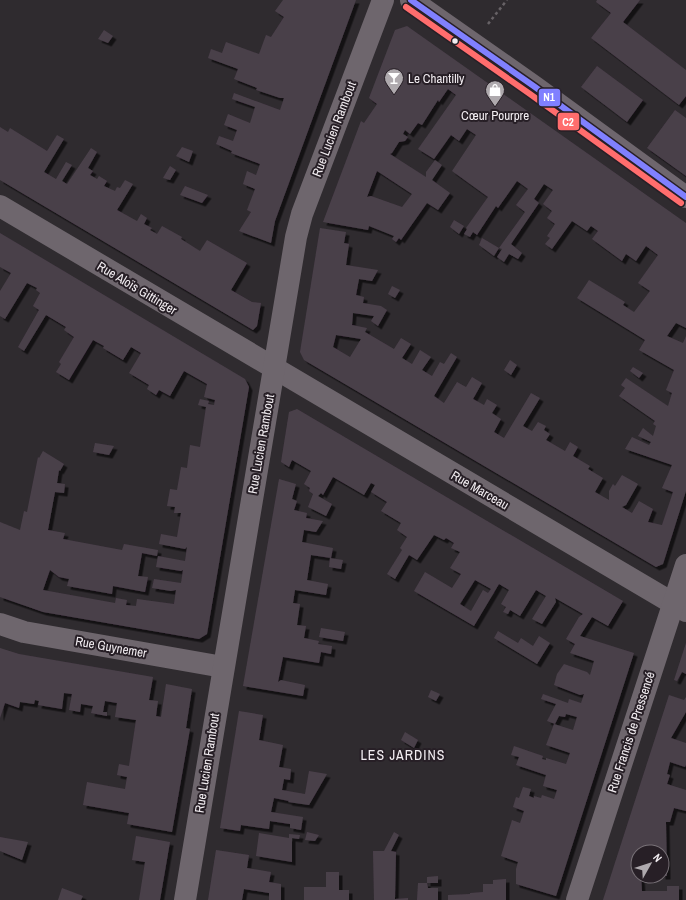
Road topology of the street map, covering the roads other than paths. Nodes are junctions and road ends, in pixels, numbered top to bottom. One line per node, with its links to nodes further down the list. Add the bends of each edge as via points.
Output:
1 (383, 0): 5 (street, Rue Lucien Rambout, via 302,214)
2 (411, 0): 3 (street)
3 (686, 197)
4 (0, 206): 5 (street, Rue Aloïs Gittinger)
5 (274, 369): 7 (street, Rue Marceau); 9 (street, Rue Lucien Rambout)
6 (686, 565): 7 (street, Rue Francis de Pressencé)
7 (680, 608): 11 (street, Rue Francis de Pressencé)
8 (0, 624): 9 (street, Rue Guynemer, via 24,632)
9 (223, 668): 10 (street, Rue Lucien Rambout)
10 (185, 900)
11 (577, 900)

